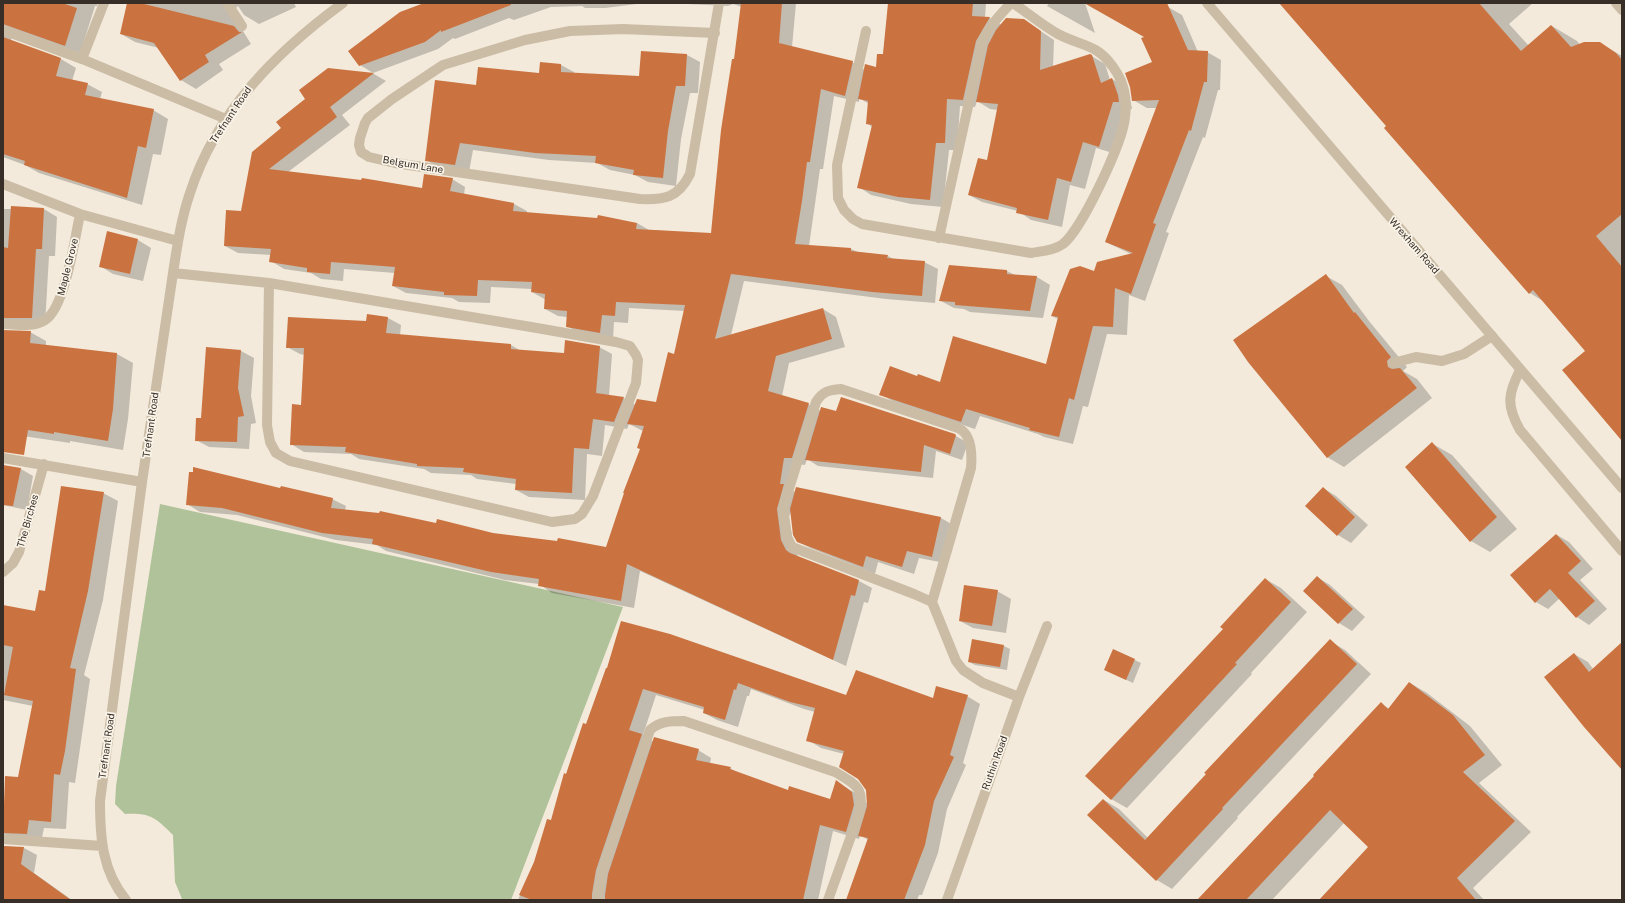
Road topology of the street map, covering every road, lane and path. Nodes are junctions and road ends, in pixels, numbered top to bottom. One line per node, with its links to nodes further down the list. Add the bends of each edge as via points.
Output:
1 (104, 3): 13 (street)
2 (227, 3): 9 (street)
3 (343, 3): 14 (street, Trefnant Road, via 266,68)
4 (719, 3): 12 (street, Belgum Lane)
5 (1012, 3): 17 (street, via 991,26 982,43); 17 (street, via 1057,33 1103,54 1123,84 1126,118 1112,160 1076,229 1062,244 1052,250 1031,252)
6 (1206, 3): 22 (street, Wrexham Road)
7 (1616, 3): 8 (street)
8 (1622, 10)
9 (242, 26)
10 (3, 30): 13 (street)
11 (866, 31): 17 (street, via 837,165 838,198 853,220 862,224)
12 (715, 33): 12 (street, Belgum Lane, via 690,174 672,196 659,200 640,199 395,163 369,157 361,152 359,145 362,129 368,118 427,75 443,65 460,59 524,40 570,31 622,28)
13 (82, 59): 14 (street)
14 (226, 119): 18 (street, Trefnant Road, via 196,174)
15 (3, 184): 16 (street)
16 (80, 214): 18 (street); 21 (street, Maple Grove, via 63,290 56,309 45,321 37,324)
17 (939, 238)
18 (178, 241): 19 (street, Trefnant Road)
19 (173, 273): 20 (street); 27 (street, Trefnant Road)
20 (269, 283): 20 (street, via 630,346 638,360 636,383 594,496 582,514 570,520 552,522 290,461 276,453 270,442 267,425)
21 (3, 324)
22 (1492, 336): 23 (street, via 1464,354 1442,361 1416,357); 24 (street, Wrexham Road)
23 (1393, 363)
24 (1520, 370): 28 (street, Wrexham Road); 29 (street, via 1510,395 1513,418 1520,430)
25 (3, 458): 26 (street)
26 (44, 464): 27 (street); 30 (street, The Birches, via 19,552 13,563)
27 (142, 482): 35 (street, Trefnant Road, via 100,801)
28 (1622, 488)
29 (1622, 551)
30 (3, 572)
31 (932, 602): 31 (street, via 792,547 787,537 783,508 816,402 824,392 841,389 958,428 968,441 972,458 971,468); 33 (street, via 956,661 963,670 983,683)
32 (1047, 626): 33 (street, Ruthin Road)
33 (1019, 697): 39 (street, Ruthin Road)
34 (3, 839): 35 (street)
35 (102, 846): 36 (street, Trefnant Road, via 107,868)
36 (122, 898)
37 (599, 900): 38 (street, via 602,872 650,730 656,724 684,721 835,772 852,782 860,791 862,802 859,814)
38 (828, 900)
39 (947, 900)

